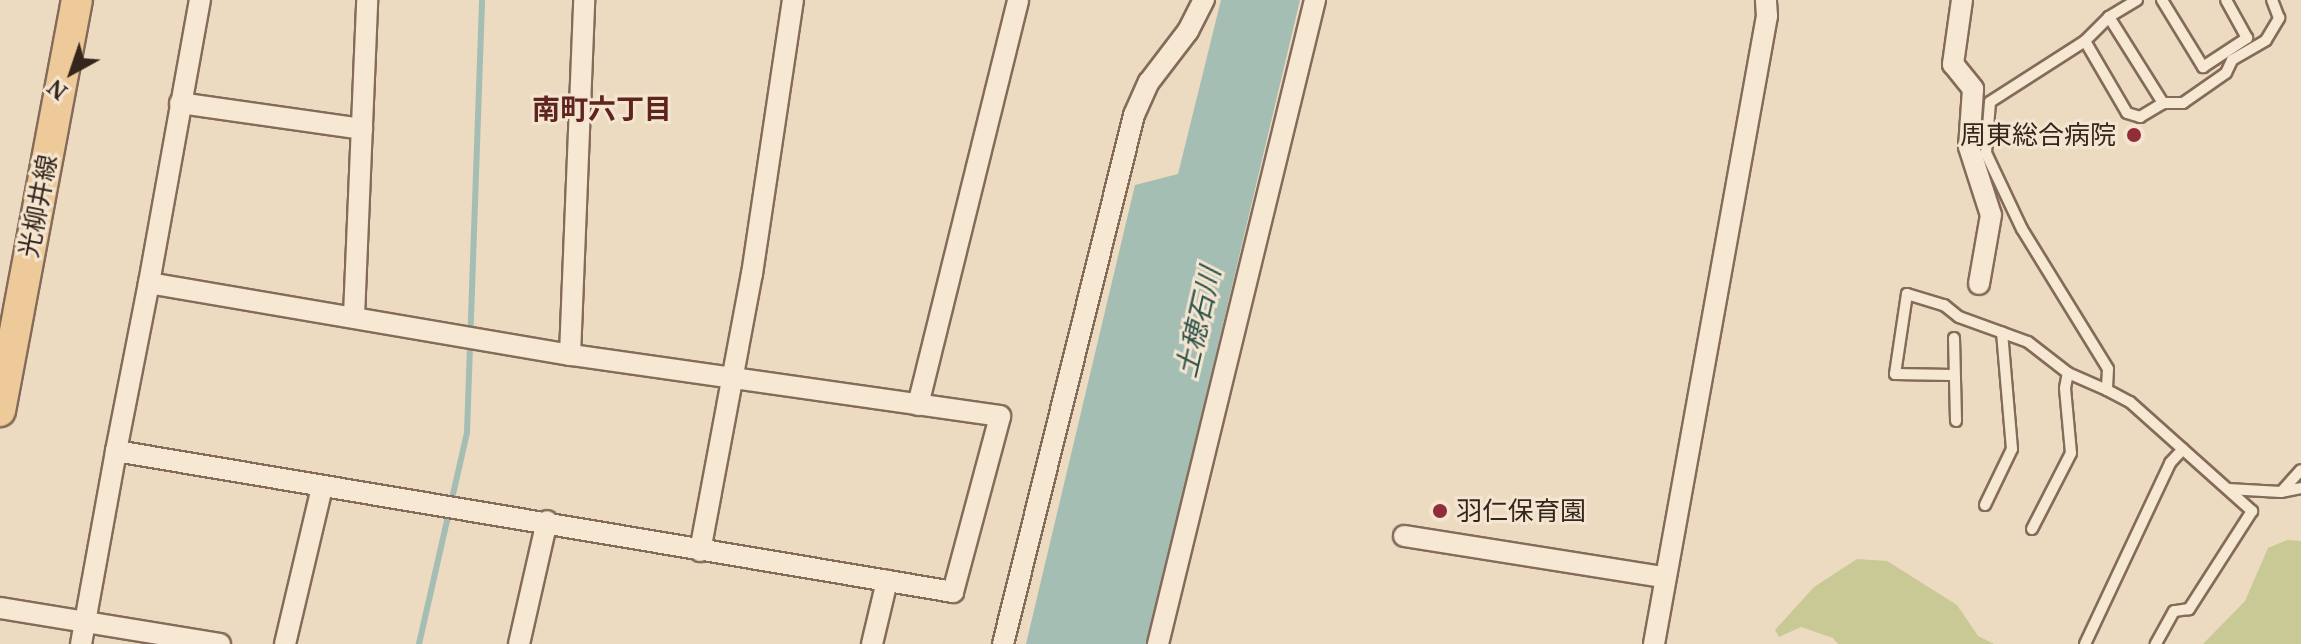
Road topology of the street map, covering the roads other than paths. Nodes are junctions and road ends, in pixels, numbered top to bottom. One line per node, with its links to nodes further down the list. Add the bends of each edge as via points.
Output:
1 (77, 0): 31 (main road, 光柳井線)
2 (200, 0): 17 (street)
3 (367, 0): 19 (street)
4 (584, 0): 25 (street)
5 (793, 0): 28 (street)
6 (1018, 0): 30 (street)
7 (1204, 0): 54 (street, via 1149,82 1134,115)
8 (1315, 0): 55 (street)
9 (1766, 0): 45 (street)
10 (1962, 0): 21 (street, via 1953,64 1973,89 1969,147 1991,215)
11 (2137, 0): 15 (lane)
12 (2162, 0): 13 (lane, via 2203,67 2247,38)
13 (2226, 0)
14 (2272, 0): 18 (lane, via 2279,18 2266,40 2232,60 2226,73 2183,103)
15 (2109, 17): 16 (lane); 18 (lane)
16 (2085, 41): 18 (lane, via 2127,113 2140,117); 29 (lane, via 1990,102 1986,153 2022,229 2108,369)
17 (180, 103): 19 (street); 20 (street)
18 (2163, 103)
19 (362, 129): 22 (street)
20 (149, 283): 22 (street); 34 (street)
21 (1979, 284)
22 (354, 316): 25 (street)
23 (2002, 332): 26 (lane, via 2028,342); 27 (lane, via 1907,294 1895,374); 40 (lane, via 2012,449)
24 (1954, 338): 27 (lane)
25 (570, 355): 28 (street)
26 (2068, 373): 29 (lane); 42 (lane, via 2071,453)
27 (1952, 375): 32 (lane)
28 (732, 376): 30 (street); 44 (street)
29 (2107, 390): 33 (lane, via 2130,402)
30 (918, 405): 46 (street, via 1000,416 953,592)
31 (0, 411)
32 (1956, 421)
33 (2183, 449): 38 (lane); 57 (lane, via 2170,463)
34 (116, 451): 36 (street); 48 (street)
35 (2301, 470): 39 (lane)
36 (322, 488): 41 (street); 51 (street)
37 (2301, 488): 39 (lane)
38 (2228, 489): 39 (lane); 58 (lane, via 2252,511 2189,609 2174,611)
39 (2281, 492)
40 (1985, 505)
41 (547, 521): 44 (street); 52 (street)
42 (2032, 529)
43 (1404, 536): 45 (street)
44 (700, 551): 46 (street)
45 (1663, 577): 56 (street)
46 (887, 581): 53 (street)
47 (0, 608): 48 (street)
48 (85, 623): 49 (street); 50 (street)
49 (81, 644)
50 (220, 644)
51 (285, 644)
52 (519, 644)
53 (872, 644)
54 (1003, 644)
55 (1158, 644)
56 (1654, 644)
57 (2085, 644)
58 (2156, 644)

